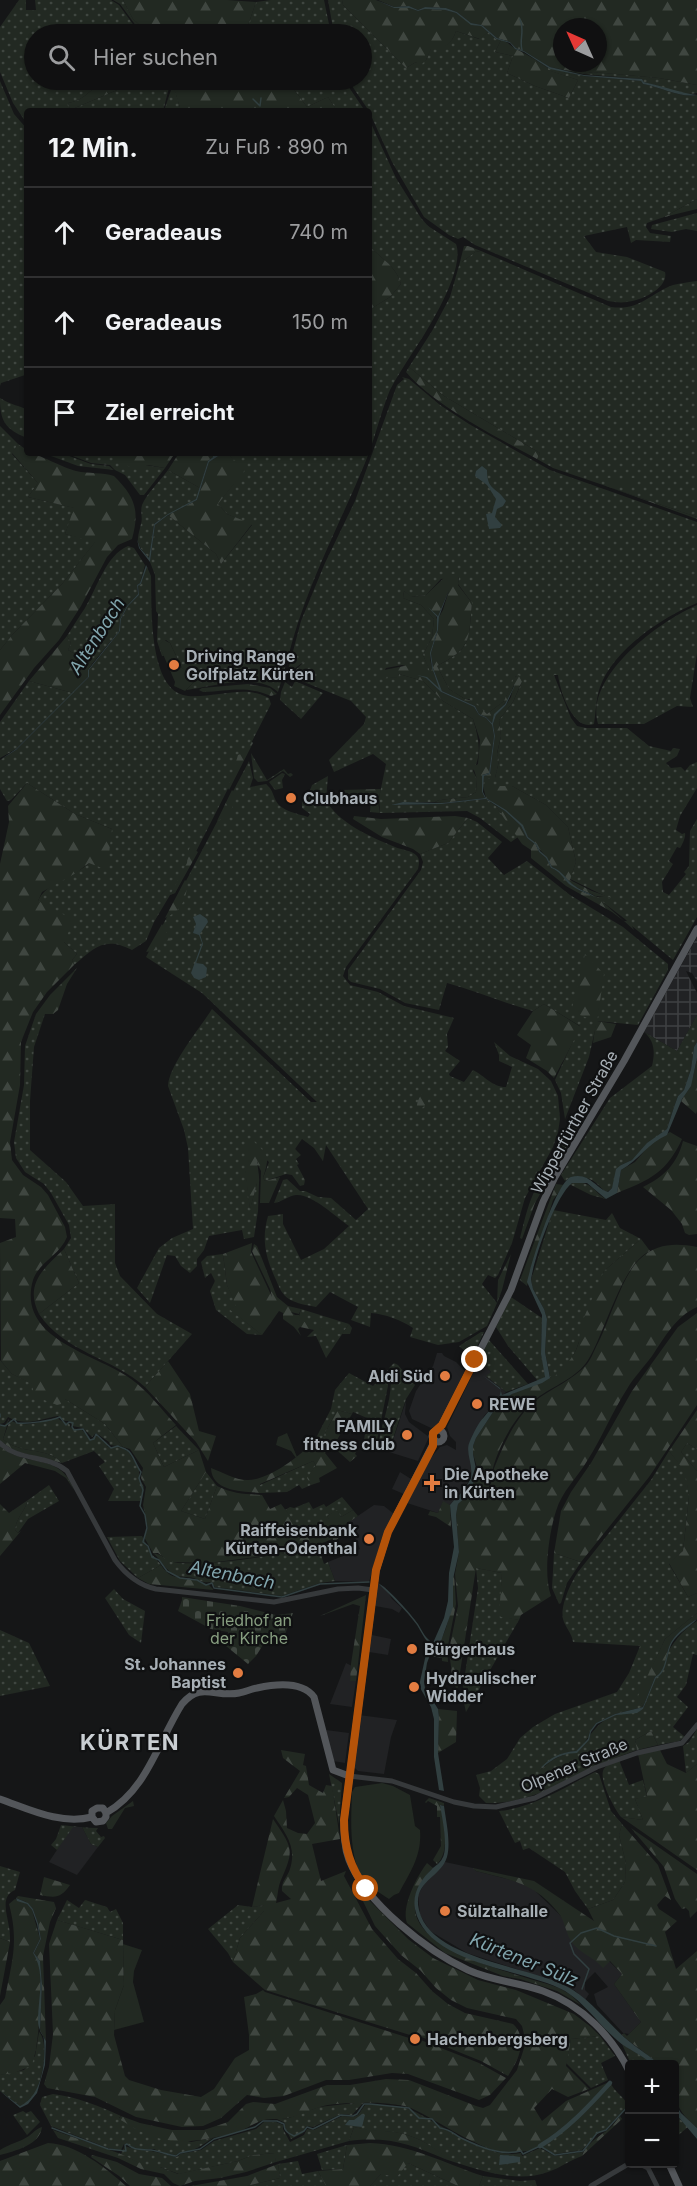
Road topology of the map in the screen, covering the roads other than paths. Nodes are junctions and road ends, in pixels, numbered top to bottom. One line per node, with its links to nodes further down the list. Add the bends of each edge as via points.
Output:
1 (697, 929): 3 (main road, Wipperfürther Straße, via 555,1177 516,1278 439,1430 433,1433 435,1440 386,1538)
2 (0, 1443): 3 (street, via 13,1453 54,1462 67,1471 115,1560 141,1585 274,1602 338,1589)
3 (373, 1590): 5 (main road)
4 (697, 1725): 5 (street, Olpener Straße, via 682,1743 637,1753 597,1767 535,1798 495,1807 454,1802 392,1781)
5 (349, 1776): 6 (main road, via 333,1770 314,1697 306,1688 258,1687 237,1694 202,1691 192,1695 182,1704 136,1789 106,1813 97,1808 92,1817 60,1818); 7 (main road, via 344,1840 349,1860 374,1899 443,1957 469,1971 544,1991 580,2011 608,2037)
6 (0, 1799)
7 (625, 2063)
8 (625, 2166): 11 (street)
9 (648, 2168): 12 (street)
10 (671, 2168): 13 (main road)
11 (591, 2186)
12 (657, 2186)
13 (679, 2186)

